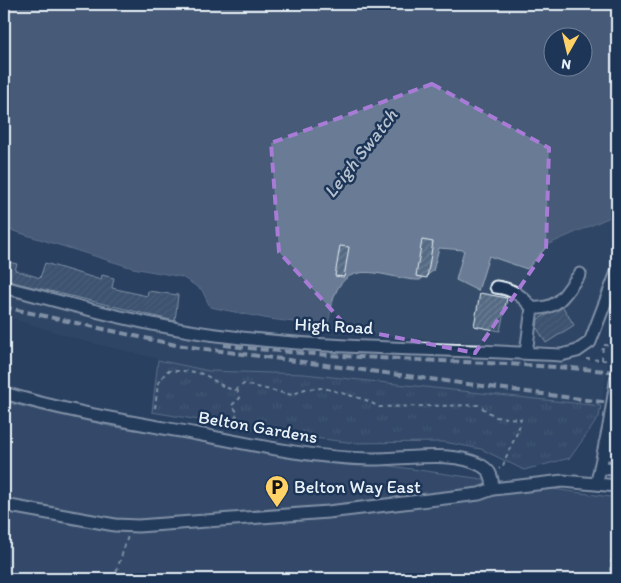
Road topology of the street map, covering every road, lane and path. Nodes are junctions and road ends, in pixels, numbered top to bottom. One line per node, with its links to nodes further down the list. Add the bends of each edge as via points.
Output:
1 (617, 272): 7 (street, High Road, via 590,342 577,351 561,355)
2 (580, 274): 5 (street, via 556,305 546,309)
3 (4, 287): 7 (street, High Road, via 146,324 203,333 351,346)
4 (496, 287): 5 (street, via 509,288)
5 (532, 308): 7 (street)
6 (617, 346): 8 (path, via 603,344 602,360)
7 (526, 353)
8 (617, 361)
9 (617, 376): 14 (street, bridge)
10 (237, 389): 12 (path, via 223,387 205,375 167,371 158,383); 13 (path, via 240,398 232,405 238,413); 19 (path, via 244,384 292,394 305,389 324,388 379,407 478,405 496,417 521,419 504,466)
11 (4, 393): 22 (street, Belton Gardens, via 92,415 329,457 387,460 463,458 489,472)
12 (155, 408)
13 (231, 425)
14 (608, 438): 15 (street); 16 (street); 17 (street)
15 (617, 446)
16 (617, 455)
17 (600, 467): 18 (street); 20 (street)
18 (617, 470)
19 (493, 474)
20 (596, 482): 21 (street); 22 (street, via 563,481)
21 (617, 486)
22 (493, 489): 23 (street, via 479,494 328,512 138,526 115,525)
23 (4, 505)
24 (617, 514): 27 (path)
25 (127, 542): 26 (path)
26 (114, 579)
27 (609, 579)

